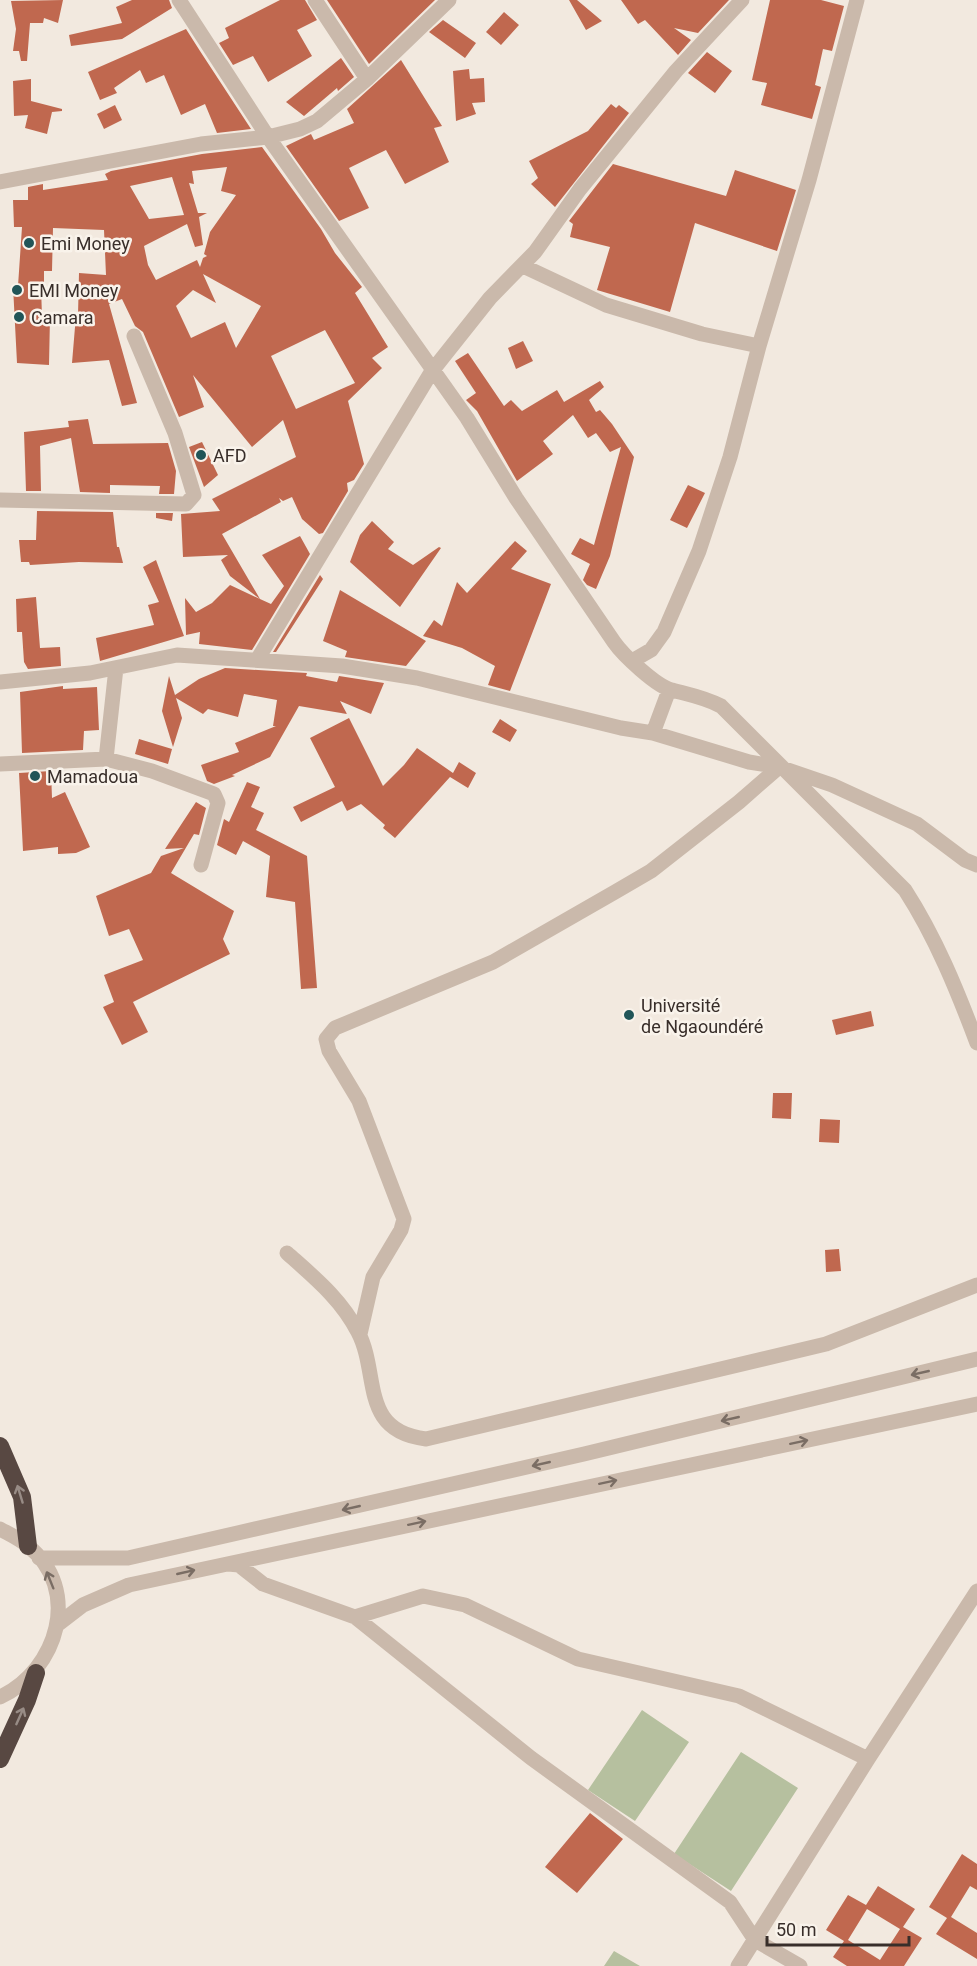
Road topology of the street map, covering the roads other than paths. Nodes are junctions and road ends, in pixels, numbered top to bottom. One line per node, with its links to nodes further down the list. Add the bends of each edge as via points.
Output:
1 (179, 0): 7 (street)
2 (315, 0): 6 (street)
3 (449, 0): 6 (street)
4 (742, 0): 9 (street, via 668,80)
5 (857, 0): 11 (street)
6 (367, 79): 7 (street, via 317,121)
7 (268, 137): 8 (street, via 201,144); 12 (street)
8 (0, 182)
9 (523, 266): 11 (street, via 606,305 702,334); 12 (street, via 490,298)
10 (134, 336): 13 (street, via 175,434 194,495 192,501 186,504)
11 (759, 346): 15 (street, via 730,457 699,552 663,632 651,650)
12 (432, 371): 14 (street); 15 (street, via 606,631)
13 (0, 500)
14 (257, 660): 16 (street, via 177,655); 19 (street, via 342,666 417,678)
15 (632, 661): 18 (street)
16 (116, 668): 17 (street); 20 (street)
17 (0, 682)
18 (669, 690): 19 (street); 22 (street, via 702,696 721,706)
19 (653, 733): 22 (street)
20 (106, 759): 21 (street); 23 (street, via 214,794 218,803)
21 (0, 764)
22 (779, 767): 24 (street, via 832,785 917,824); 25 (street, via 905,890 951,976); 28 (street, via 651,871 493,962 335,1028 330,1034 326,1040 329,1051 359,1101 404,1219 373,1277)
23 (201, 865)
24 (977, 865)
25 (977, 1043)
26 (287, 1253): 28 (street, via 337,1298)
27 (977, 1285): 28 (street, via 826,1344 426,1440 405,1437 390,1425 374,1398)
28 (360, 1334)
29 (977, 1359): 33 (street, one-way to 33, via 128,1558)
30 (977, 1404): 34 (street, one-way to 30)
31 (0, 1446): 33 (highway, one-way to 31, via 22,1497)
32 (0, 1529): 33 (street)
33 (33, 1552): 37 (street, one-way to 33, via 57,1601 51,1578)
34 (224, 1564): 36 (street, via 239,1565 263,1584); 37 (street, one-way to 34, via 83,1605 129,1585)
35 (977, 1591): 41 (street, via 935,1670)
36 (355, 1617): 41 (street, via 423,1596 465,1605 578,1659 739,1696); 42 (street, via 531,1758 730,1902)
37 (57, 1625): 38 (street, via 50,1650)
38 (36, 1673): 39 (street); 40 (highway, one-way to 38)
39 (0, 1697)
40 (0, 1759)
41 (868, 1759): 42 (street)
42 (755, 1940): 43 (street); 44 (street)
43 (745, 1964)
44 (800, 1966)

